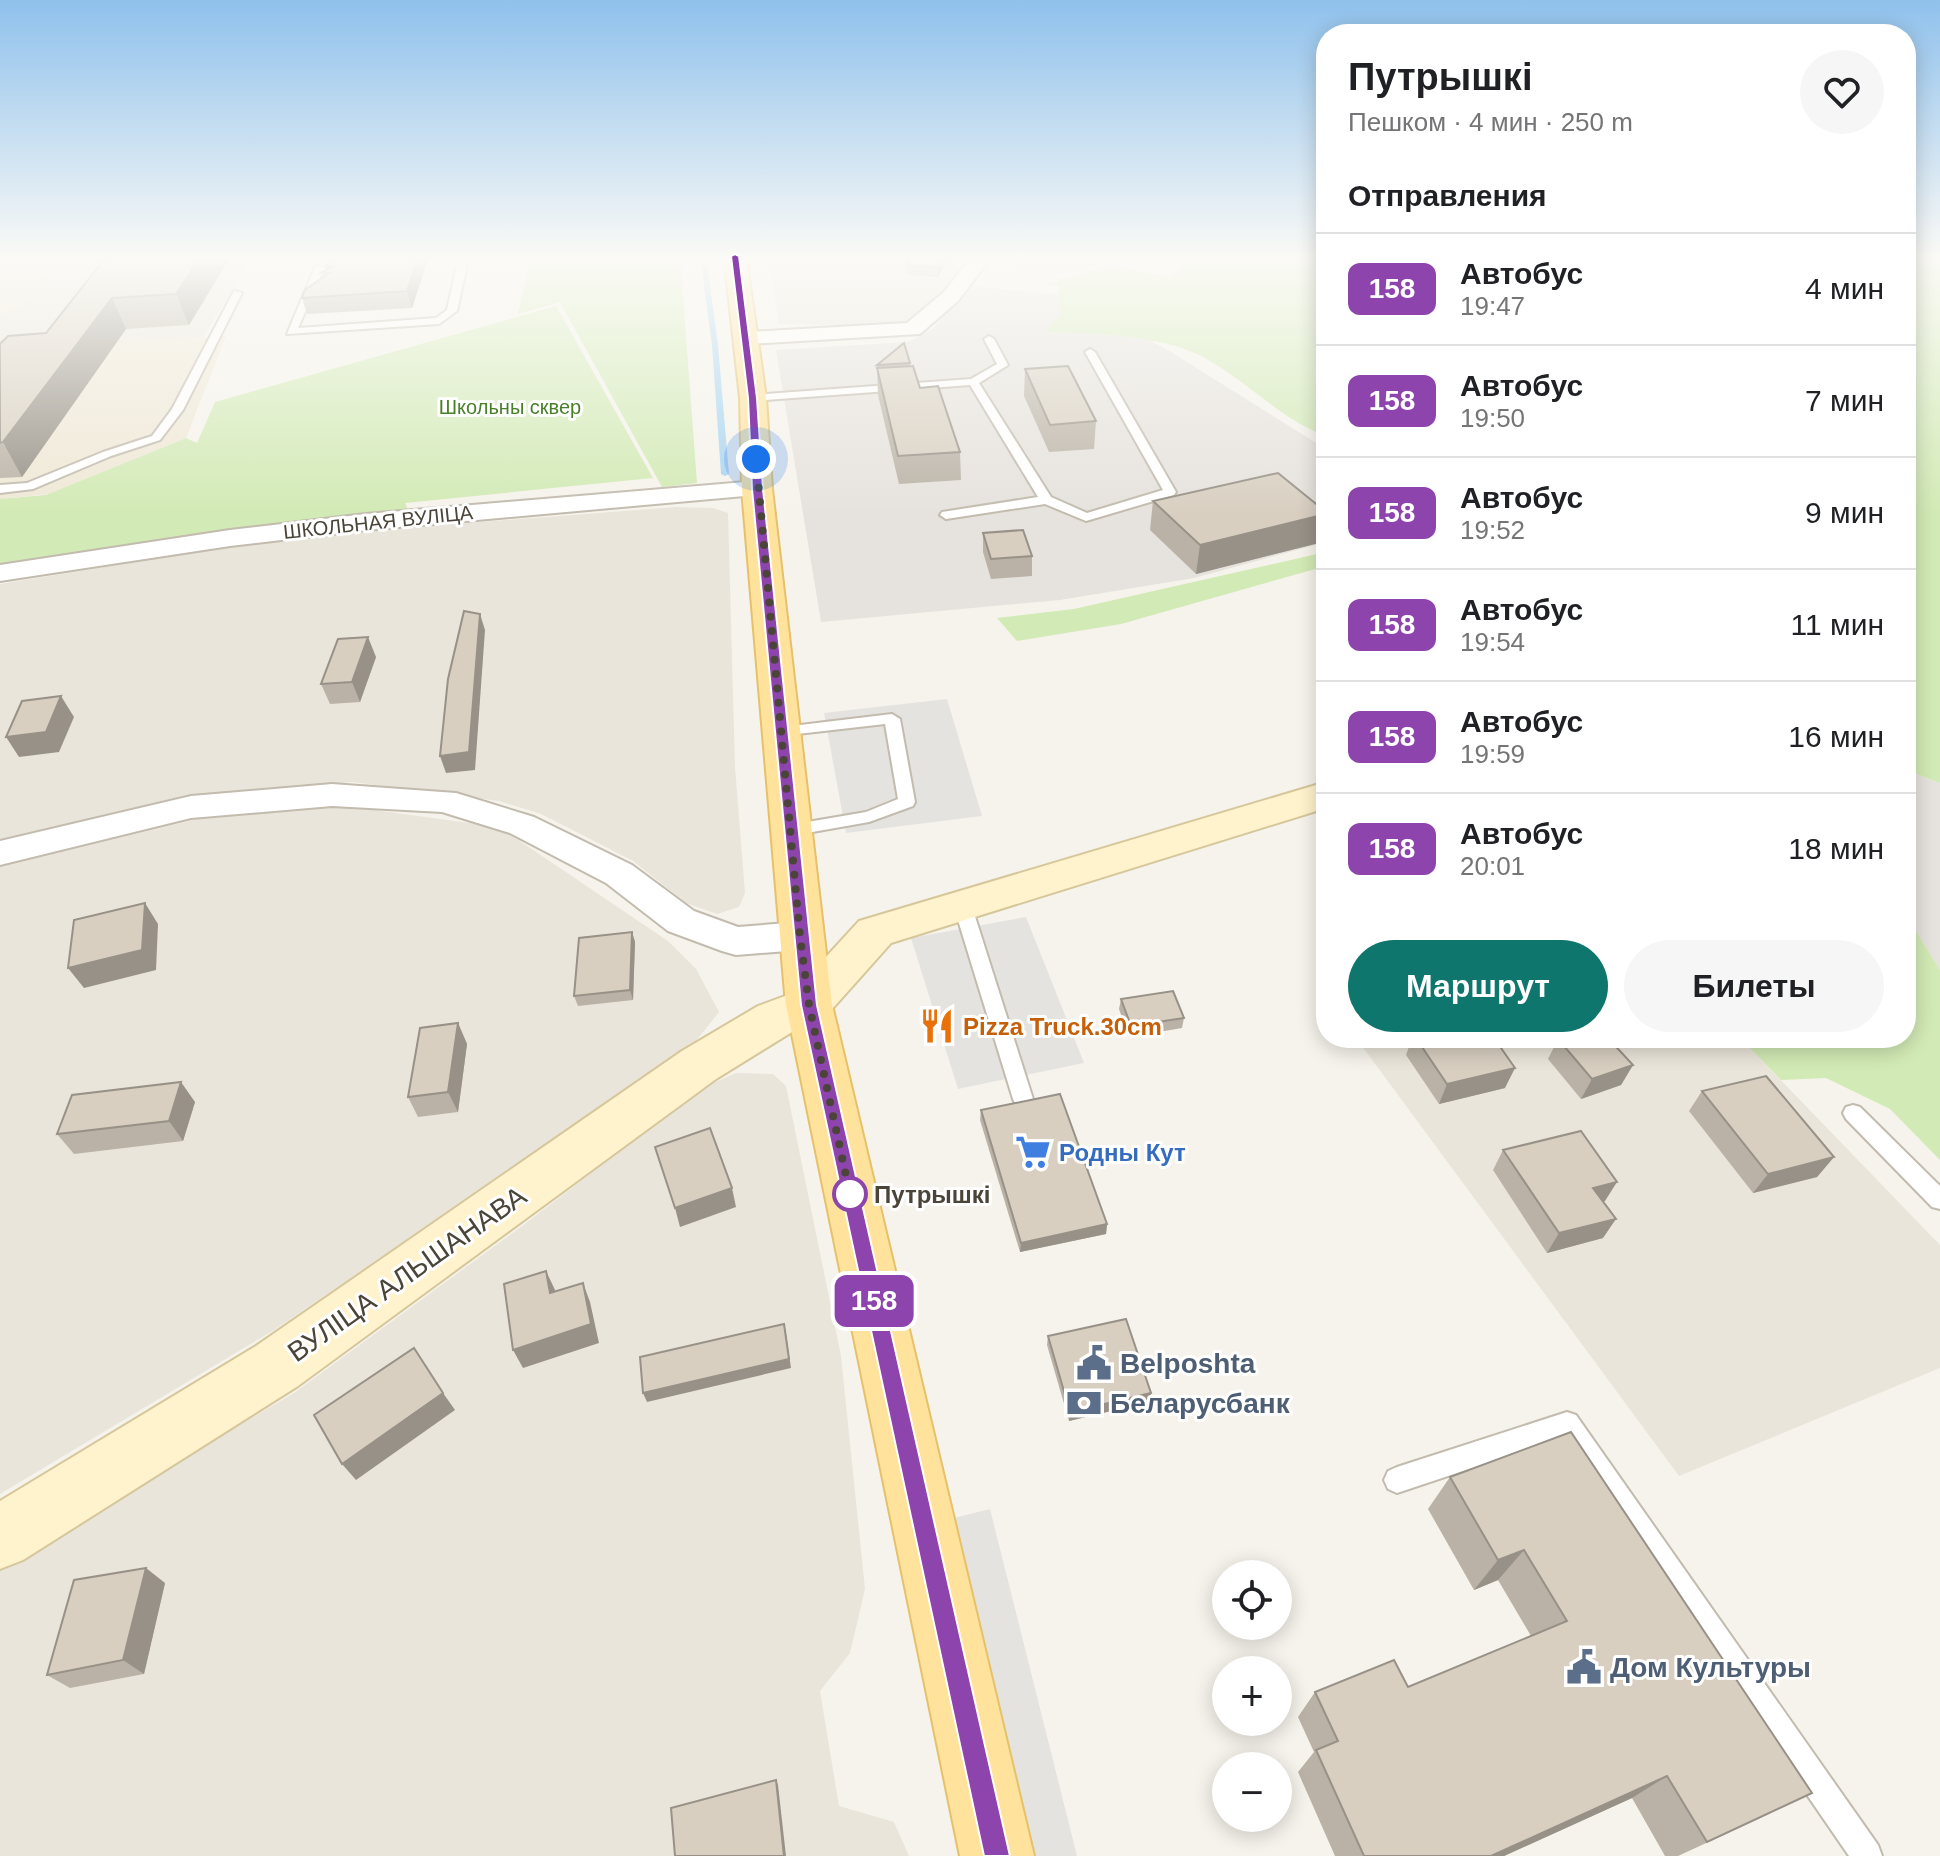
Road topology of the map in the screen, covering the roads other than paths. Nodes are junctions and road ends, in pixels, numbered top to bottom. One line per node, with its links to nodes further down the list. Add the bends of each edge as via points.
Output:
1 (212, 343): 7 (lane, via 177,410 156,438 29,486)
2 (747, 343): 6 (main road)
3 (991, 343): 5 (lane, via 1003,365)
4 (1090, 352): 9 (lane, via 1170,492 1086,517)
5 (973, 382): 6 (lane); 9 (lane)
6 (753, 398): 8 (main road)
7 (0, 489)
8 (757, 489): 11 (street, ШКОЛЬНАЯ ВУЛІЦА, via 366,522); 12 (main road)
9 (1046, 500): 10 (lane)
10 (946, 515)
11 (0, 573)
12 (780, 731): 14 (main road); 14 (lane, via 892,719 907,802 869,817)
13 (1316, 798): 16 (street)
14 (790, 830): 18 (main road)
15 (0, 853): 18 (street, via 191,807 332,795 444,801 550,839 619,874 681,921 736,941)
16 (963, 907): 17 (street); 20 (lane)
17 (875, 932): 18 (street); 19 (street)
18 (800, 936): 19 (main road)
19 (809, 1005): 24 (street, ВУЛІЦА АЛЬШАНАВА, via 699,1065 277,1366); 25 (main road)
20 (1023, 1099)
21 (1853, 1113): 22 (lane)
22 (1940, 1200)
23 (1397, 1480): 26 (lane, via 1567,1424)
24 (0, 1537)
25 (997, 1856)
26 (1867, 1856)

